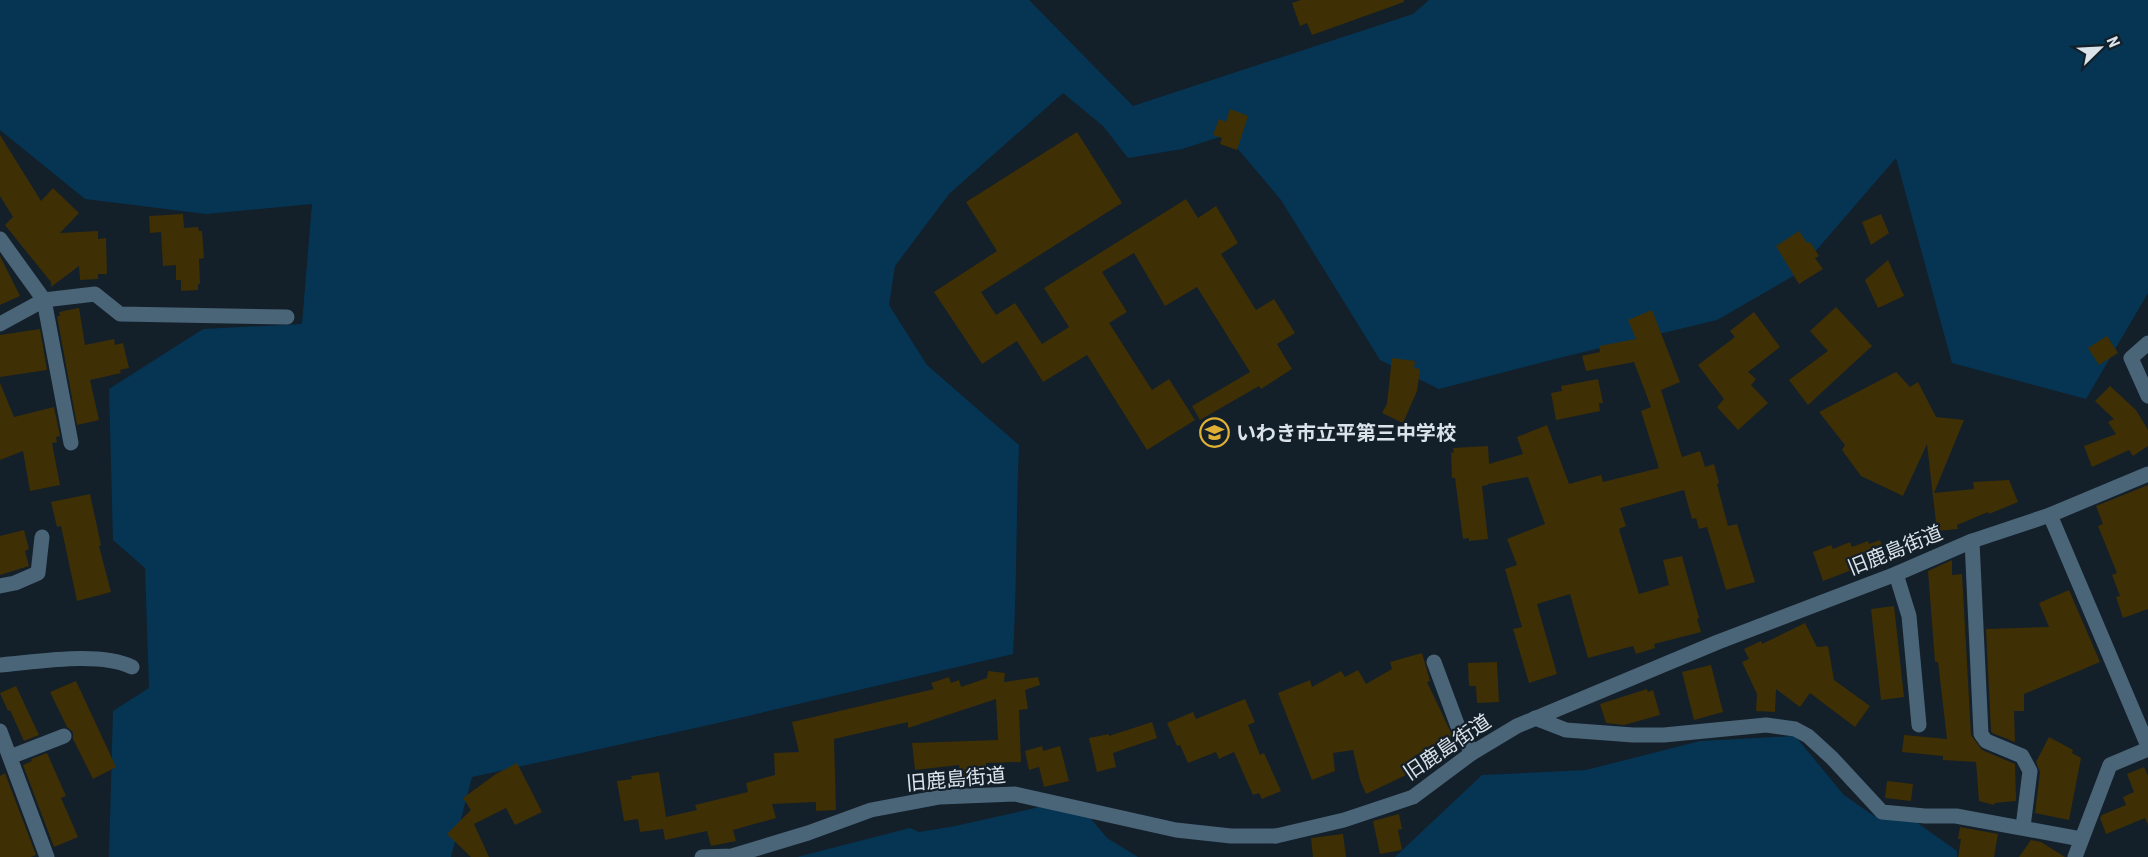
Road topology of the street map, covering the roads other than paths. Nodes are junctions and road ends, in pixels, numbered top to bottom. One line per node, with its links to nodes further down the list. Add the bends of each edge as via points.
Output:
1 (0, 239): 2 (street)
2 (44, 300): 3 (street, via 95,294 120,314); 4 (street); 7 (street)
3 (287, 317)
4 (0, 324)
5 (2148, 343): 6 (street, via 2131,358)
6 (2148, 396)
7 (71, 443)
8 (2148, 474): 9 (street, 旧鹿島街道)
9 (2050, 515): 11 (street, 旧鹿島街道); 21 (street)
10 (42, 537): 13 (street, via 38,573)
11 (1972, 542): 12 (street, 旧鹿島街道); 24 (street, via 1981,734 1986,741 2022,756 2030,771)
12 (1896, 574): 17 (street, 旧鹿島街道); 18 (street, via 1909,616)
13 (0, 586)
14 (1434, 662): 22 (street)
15 (0, 665): 16 (street, via 69,659 121,662)
16 (132, 667)
17 (1535, 718): 22 (street, 旧鹿島街道); 24 (street, via 1566,730 1633,735 1766,725 1795,729 1832,758 1882,812 1956,816)
18 (1919, 725)
19 (0, 731): 23 (street)
20 (64, 736): 23 (street)
21 (2148, 747): 25 (street, via 2110,765)
22 (1472, 753): 27 (street, 旧鹿島街道, via 1413,797 1344,820 1276,836 1176,830 1015,794 940,797 871,810 732,855)
23 (10, 758): 26 (street)
24 (2023, 827): 25 (street)
25 (2081, 839): 28 (street)
26 (47, 857)
27 (702, 857)
28 (2074, 857)

